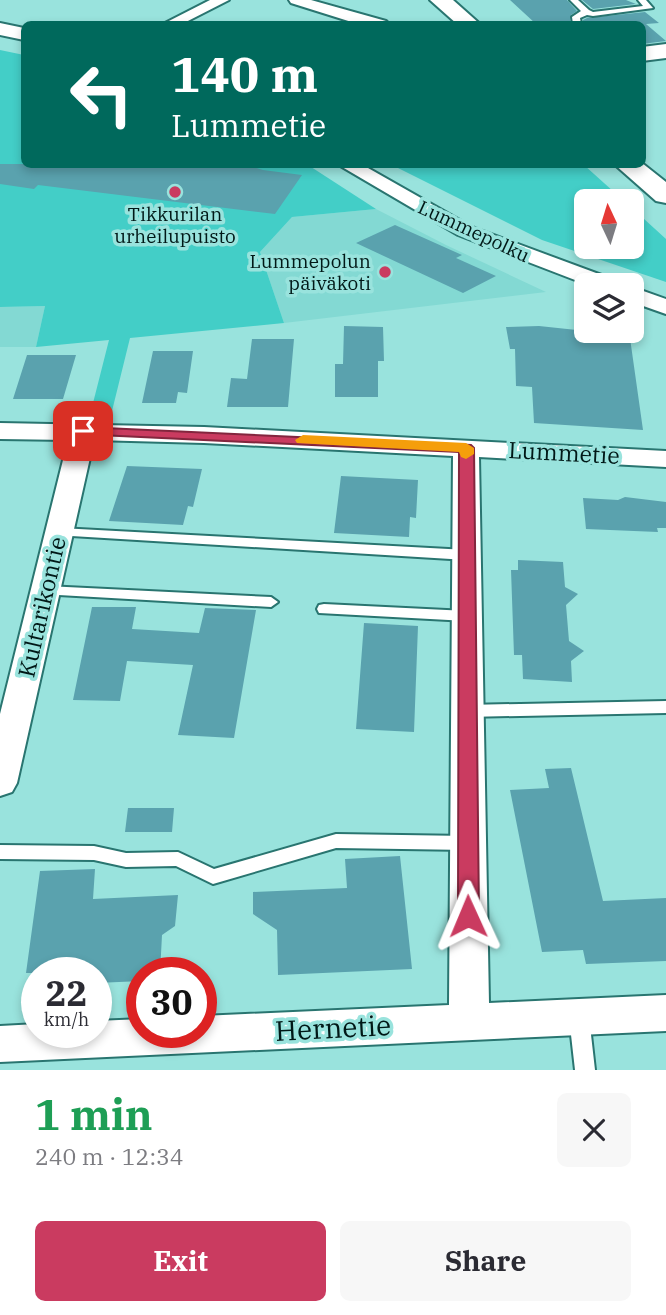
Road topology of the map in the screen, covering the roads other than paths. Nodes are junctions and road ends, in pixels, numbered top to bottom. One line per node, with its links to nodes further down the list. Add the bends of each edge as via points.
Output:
1 (222, 0): 8 (street)
2 (296, 0): 9 (street)
3 (421, 0): 10 (main road)
4 (440, 0): 11 (main road)
5 (574, 0): 7 (lane)
6 (642, 0): 7 (lane, via 649,8)
7 (586, 12): 12 (lane)
8 (177, 21)
9 (366, 21)
10 (442, 21)
11 (465, 21)
12 (576, 21)
13 (666, 43): 14 (main road)
14 (646, 45)
15 (666, 51): 16 (main road)
16 (646, 54)
17 (353, 168): 20 (street, Lummepolku, via 465,231)
18 (632, 168): 19 (main road)
19 (666, 195)
20 (575, 273)
21 (644, 299): 22 (street)
22 (666, 307)
23 (0, 431): 24 (street, Lummetie)
24 (83, 431): 25 (street, Lummetie); 27 (street, Kultarikontie)
25 (466, 448): 26 (street, Lummetie); 28 (street)
26 (666, 459)
27 (60, 532): 28 (lane); 29 (street, Kultarikontie)
28 (467, 555): 32 (street)
29 (46, 590): 30 (lane); 35 (street, Kultarikontie)
30 (271, 601)
31 (324, 609): 32 (lane)
32 (467, 616): 34 (street)
33 (666, 707): 34 (lane)
34 (467, 711): 36 (street)
35 (0, 783)
36 (468, 843): 37 (lane, via 335,841 213,877 178,859); 40 (street)
37 (0, 852)
38 (666, 1013): 39 (street, Hernetie)
39 (579, 1017): 40 (street, Hernetie); 42 (lane)
40 (469, 1022): 41 (street, Hernetie)
41 (0, 1044)
42 (584, 1070)

